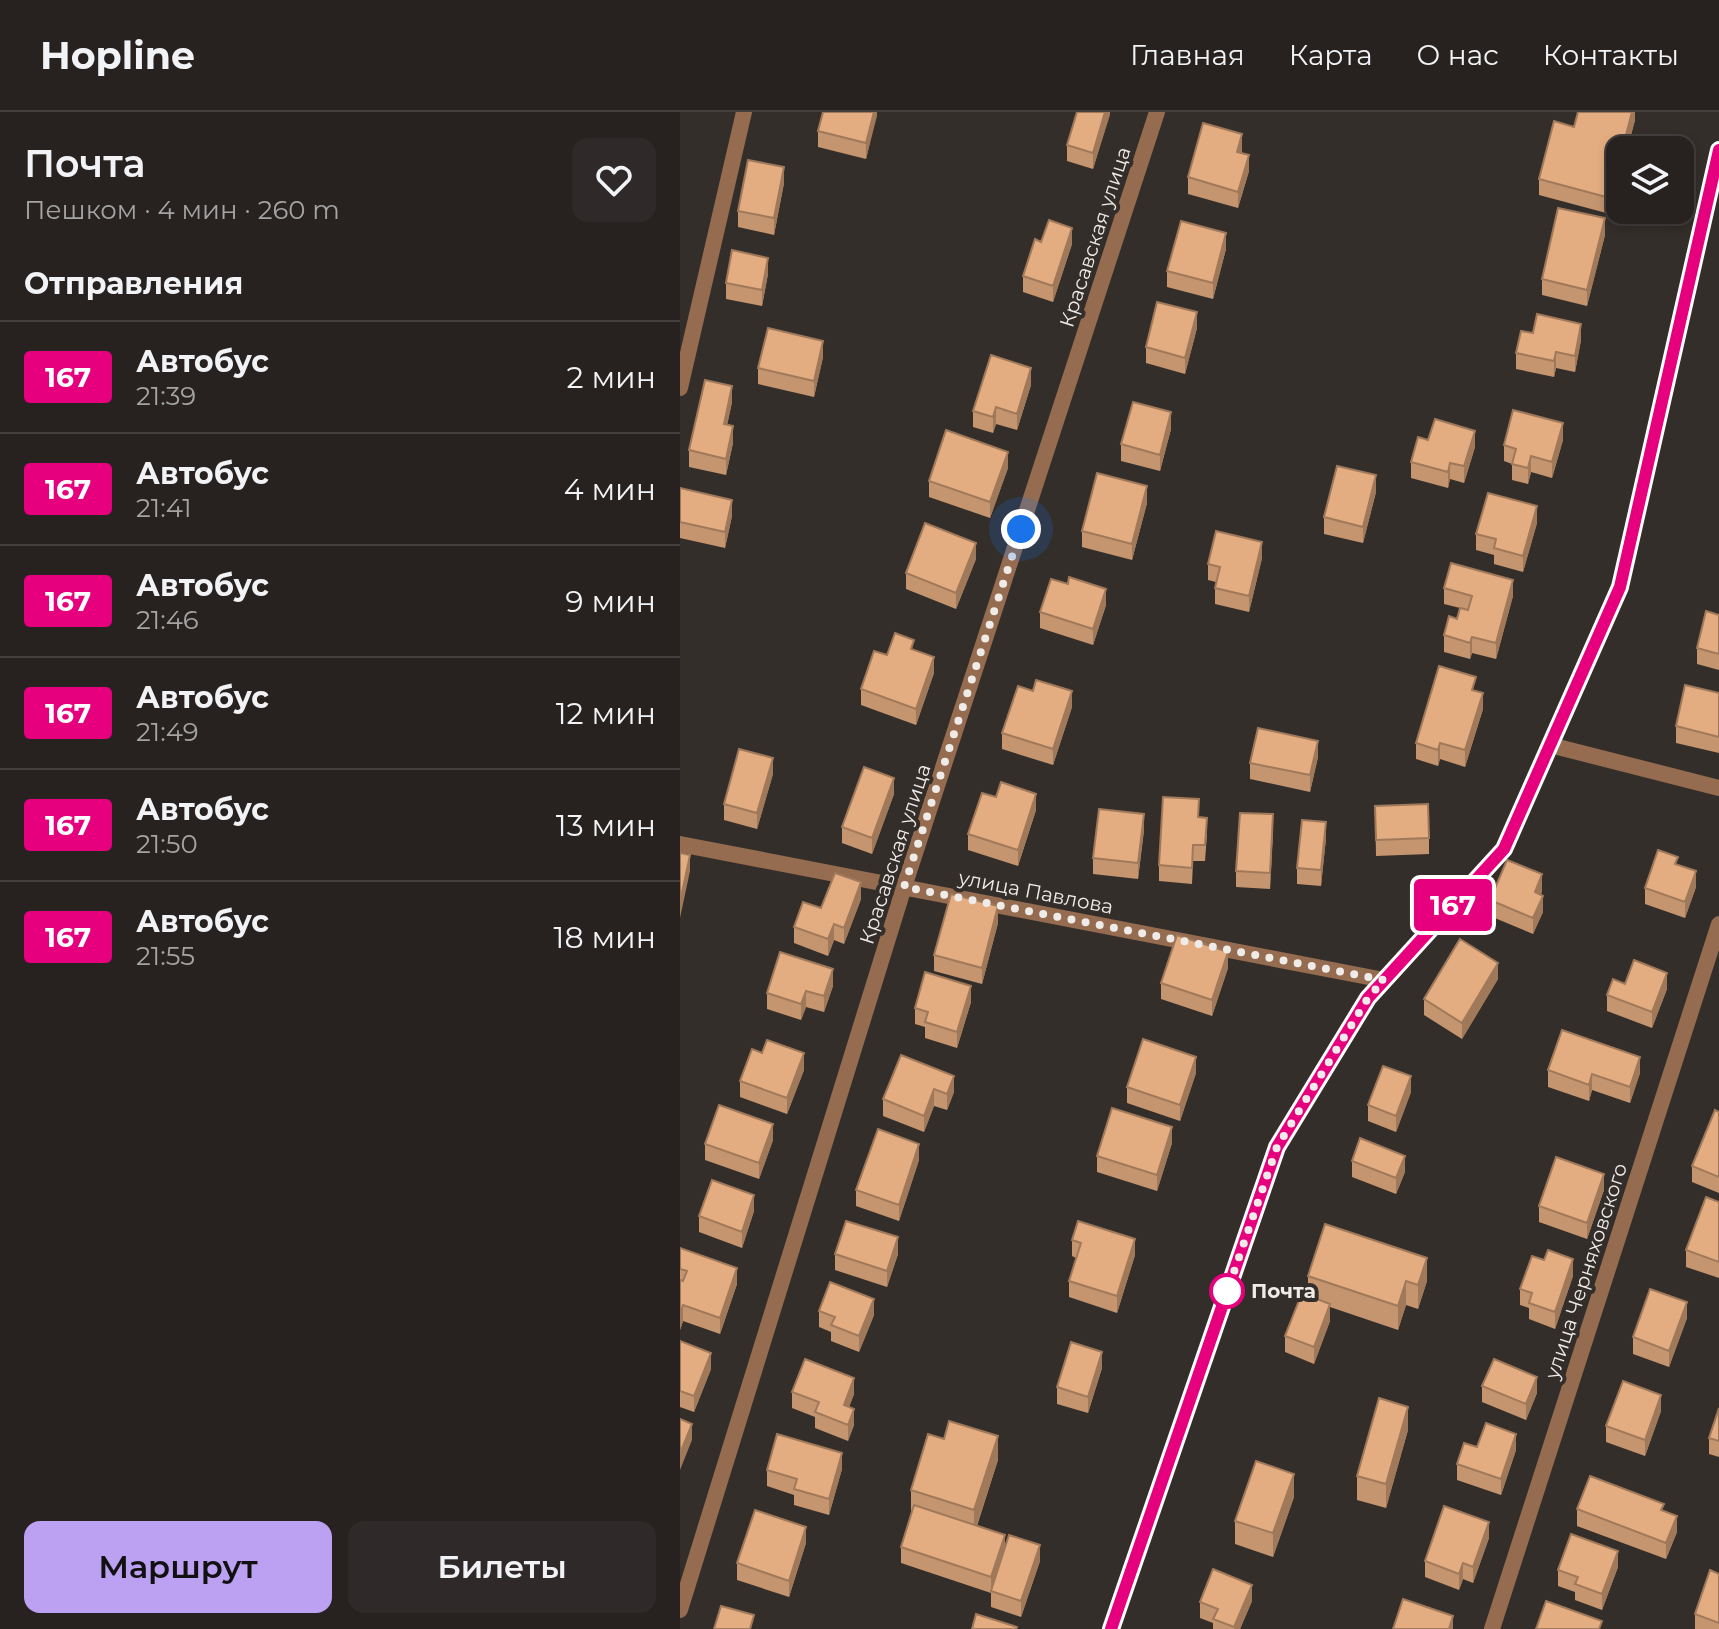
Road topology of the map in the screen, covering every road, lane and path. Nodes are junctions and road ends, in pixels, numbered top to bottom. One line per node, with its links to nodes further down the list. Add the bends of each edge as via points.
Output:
1 (744, 112): 4 (street)
2 (1157, 112): 8 (street, Красавская улица)
3 (1719, 150): 5 (main road, via 1620,587)
4 (680, 388)
5 (1550, 745): 6 (street); 10 (main road, via 1504,849)
6 (1719, 788)
7 (680, 844): 8 (street, улица Павлова)
8 (904, 887): 10 (street, улица Павлова); 11 (street, Красавская улица)
9 (1719, 924): 13 (street, улица Черняховского)
10 (1384, 980): 12 (main road, via 1277,1147)
11 (680, 1610)
12 (1111, 1629)
13 (1492, 1629)

